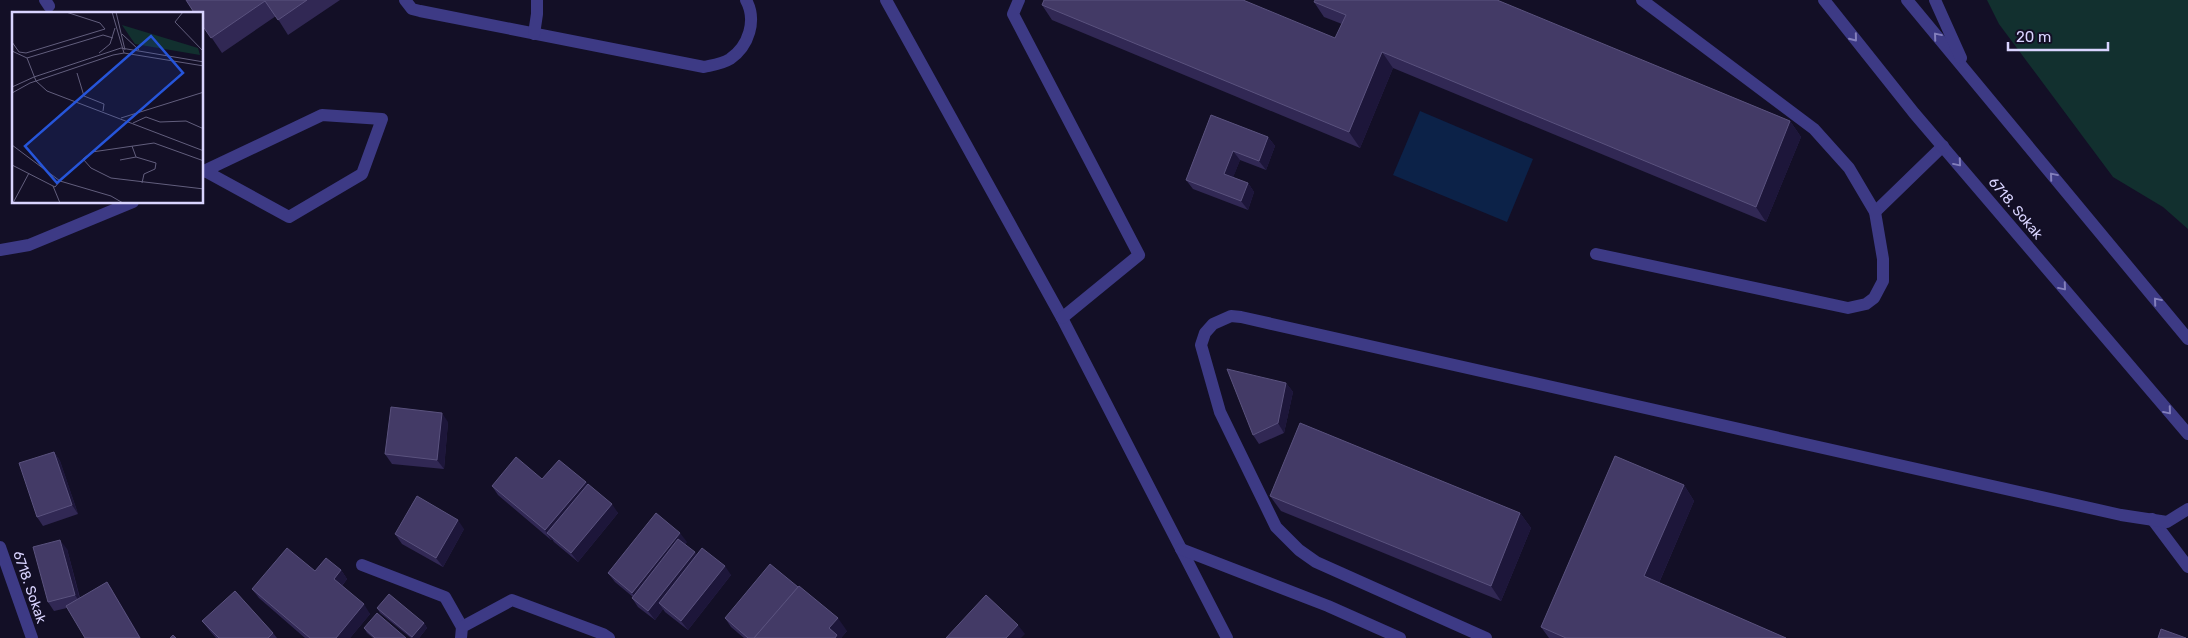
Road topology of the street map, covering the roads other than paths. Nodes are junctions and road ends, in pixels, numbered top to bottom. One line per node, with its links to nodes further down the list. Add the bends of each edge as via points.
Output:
1 (404, 0): 10 (street, via 420,11)
2 (537, 0): 10 (street)
3 (746, 0): 10 (street, via 751,9 752,23 748,37 731,58 704,67)
4 (886, 0): 18 (street)
5 (1020, 0): 18 (street, via 1013,14 1139,255)
6 (1642, 0): 15 (street, via 1814,129 1849,168)
7 (1824, 0): 12 (street, 6718. Sokak, one-way to 12)
8 (1907, 0): 11 (street, one-way to 8)
9 (1935, 0): 11 (street)
10 (534, 34)
11 (1967, 72): 19 (street, one-way to 11)
12 (1943, 146): 15 (street); 20 (street, 6718. Sokak, one-way to 20)
13 (204, 172): 13 (street, via 322,115 382,119 362,174 289,217)
14 (128, 204): 16 (street, via 29,245)
15 (1876, 212): 17 (street, via 1883,280 1874,298 1857,308)
16 (0, 250)
17 (1596, 254)
18 (1062, 318): 24 (street)
19 (2188, 339)
20 (2188, 434)
21 (2188, 509): 22 (street, via 2167,522)
22 (2152, 519): 26 (street); 32 (street, via 2111,513 1241,317 1231,316 1213,324 1201,345 1220,412 1276,527 1316,562)
23 (0, 547): 28 (street, 6718. Sokak)
24 (1181, 549): 30 (street); 31 (street, via 1328,606)
25 (362, 566): 27 (street, via 445,597)
26 (2188, 568)
27 (462, 633): 29 (street, via 512,600)
28 (32, 638)
29 (610, 638)
30 (1227, 638)
31 (1400, 638)
32 (1486, 638)

